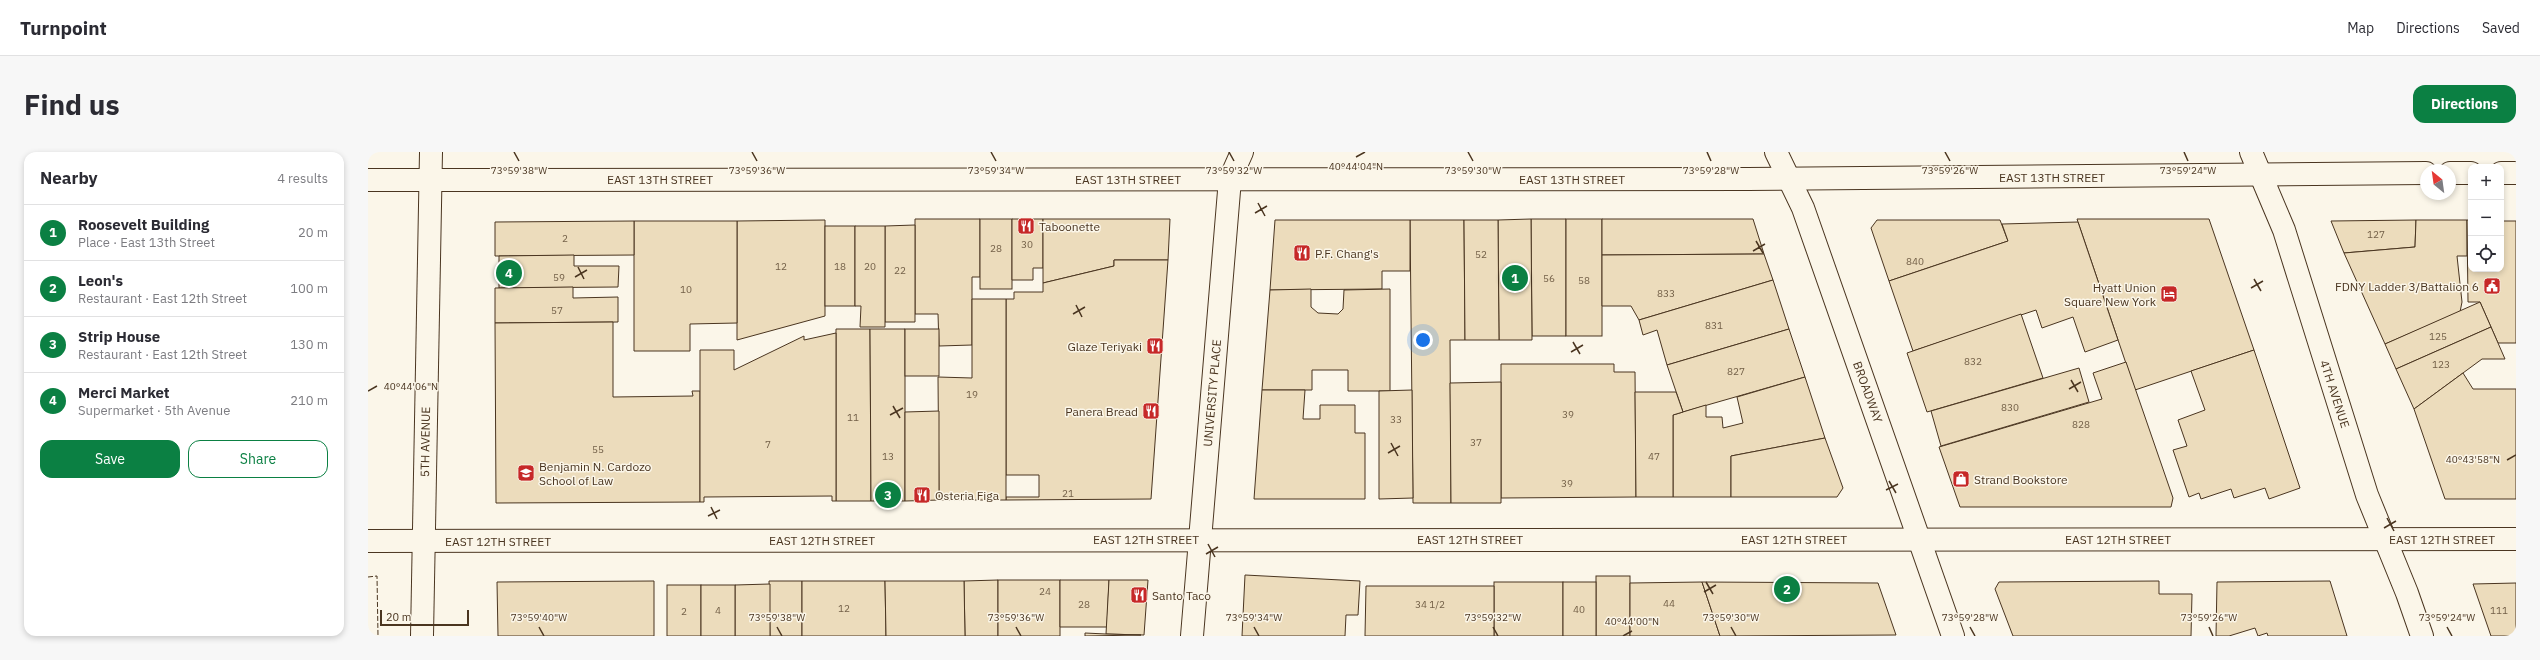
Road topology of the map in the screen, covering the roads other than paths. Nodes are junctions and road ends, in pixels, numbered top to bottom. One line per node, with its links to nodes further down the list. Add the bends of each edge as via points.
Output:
1 (430, 152): 14 (street, 5TH AVENUE)
2 (1242, 152): 11 (street, UNIVERSITY PLACE)
3 (1776, 152): 12 (street, BROADWAY)
4 (2251, 152): 10 (street, 4TH AVENUE)
5 (2420, 173): 10 (street, EAST 13TH STREET)
6 (2456, 173): 7 (street)
7 (2468, 173)
8 (2504, 173): 9 (street)
9 (2516, 173)
10 (2262, 175): 12 (street, EAST 13TH STREET); 17 (street, 4TH AVENUE, via 2284,230 2367,495)
11 (1230, 179): 12 (street, EAST 13TH STREET); 14 (street, EAST 13TH STREET); 15 (street, UNIVERSITY PLACE)
12 (1789, 179): 16 (street, BROADWAY, via 1805,215)
13 (368, 180): 14 (street, EAST 13TH STREET)
14 (431, 180): 20 (street, 5TH AVENUE)
15 (1199, 539): 16 (street, EAST 12TH STREET); 20 (street, EAST 12TH STREET); 22 (street, UNIVERSITY PLACE)
16 (1920, 539): 17 (street, EAST 12TH STREET); 23 (street, BROADWAY)
17 (2386, 539): 18 (street, EAST 12TH STREET); 24 (street, 4TH AVENUE)
18 (2516, 539)
19 (368, 540): 20 (street, EAST 12TH STREET)
20 (424, 541): 21 (street, 5TH AVENUE)
21 (422, 636)
22 (1192, 636)
23 (1953, 636)
24 (2422, 636)

